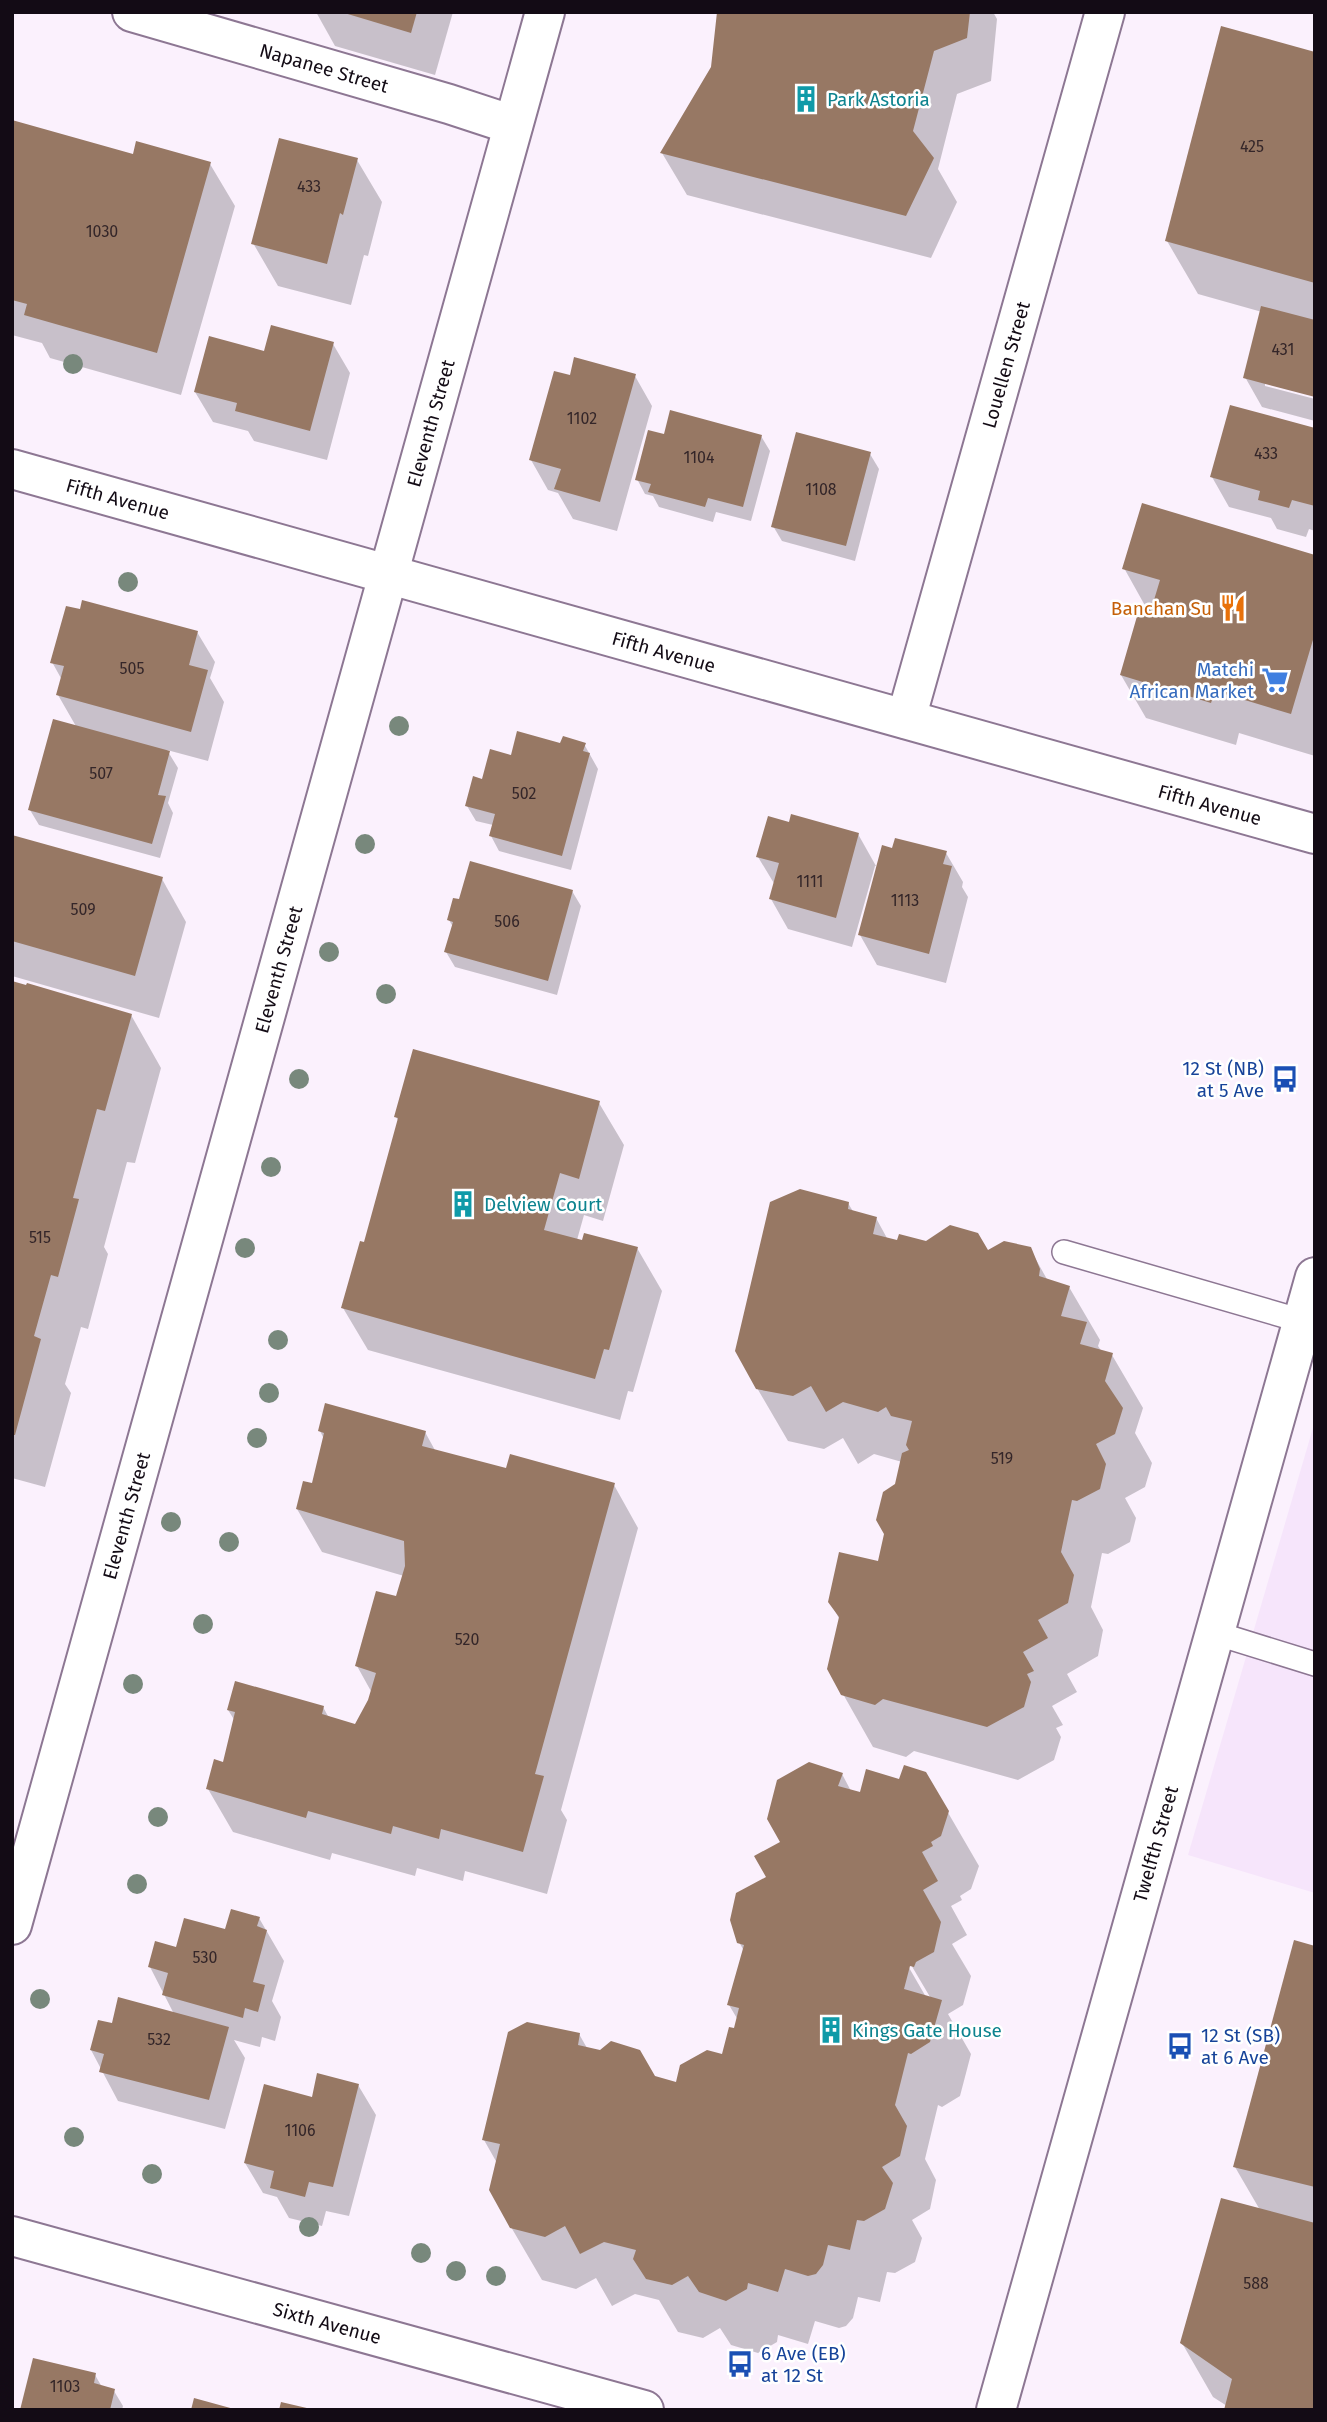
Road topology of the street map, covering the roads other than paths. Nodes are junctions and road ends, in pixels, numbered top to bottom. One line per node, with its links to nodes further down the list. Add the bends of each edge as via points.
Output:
1 (132, 12): 4 (street, Napanee Street)
2 (545, 12): 4 (street, Eleventh Street)
3 (1105, 12): 7 (street, Louellen Street)
4 (513, 125): 6 (street, Eleventh Street)
5 (12, 469): 6 (street, Fifth Avenue)
6 (388, 575): 7 (street, Fifth Avenue); 14 (street, Eleventh Street)
7 (906, 719): 8 (street, Fifth Avenue)
8 (1315, 834)
9 (1064, 1252): 11 (lane)
10 (1315, 1277): 11 (street, Twelfth Street)
11 (1302, 1321): 12 (street, Twelfth Street)
12 (1215, 1633): 13 (lane); 17 (street, Twelfth Street)
13 (1315, 1664)
14 (12, 1925)
15 (12, 2235): 16 (street, Sixth Avenue)
16 (644, 2410)
17 (996, 2410)

